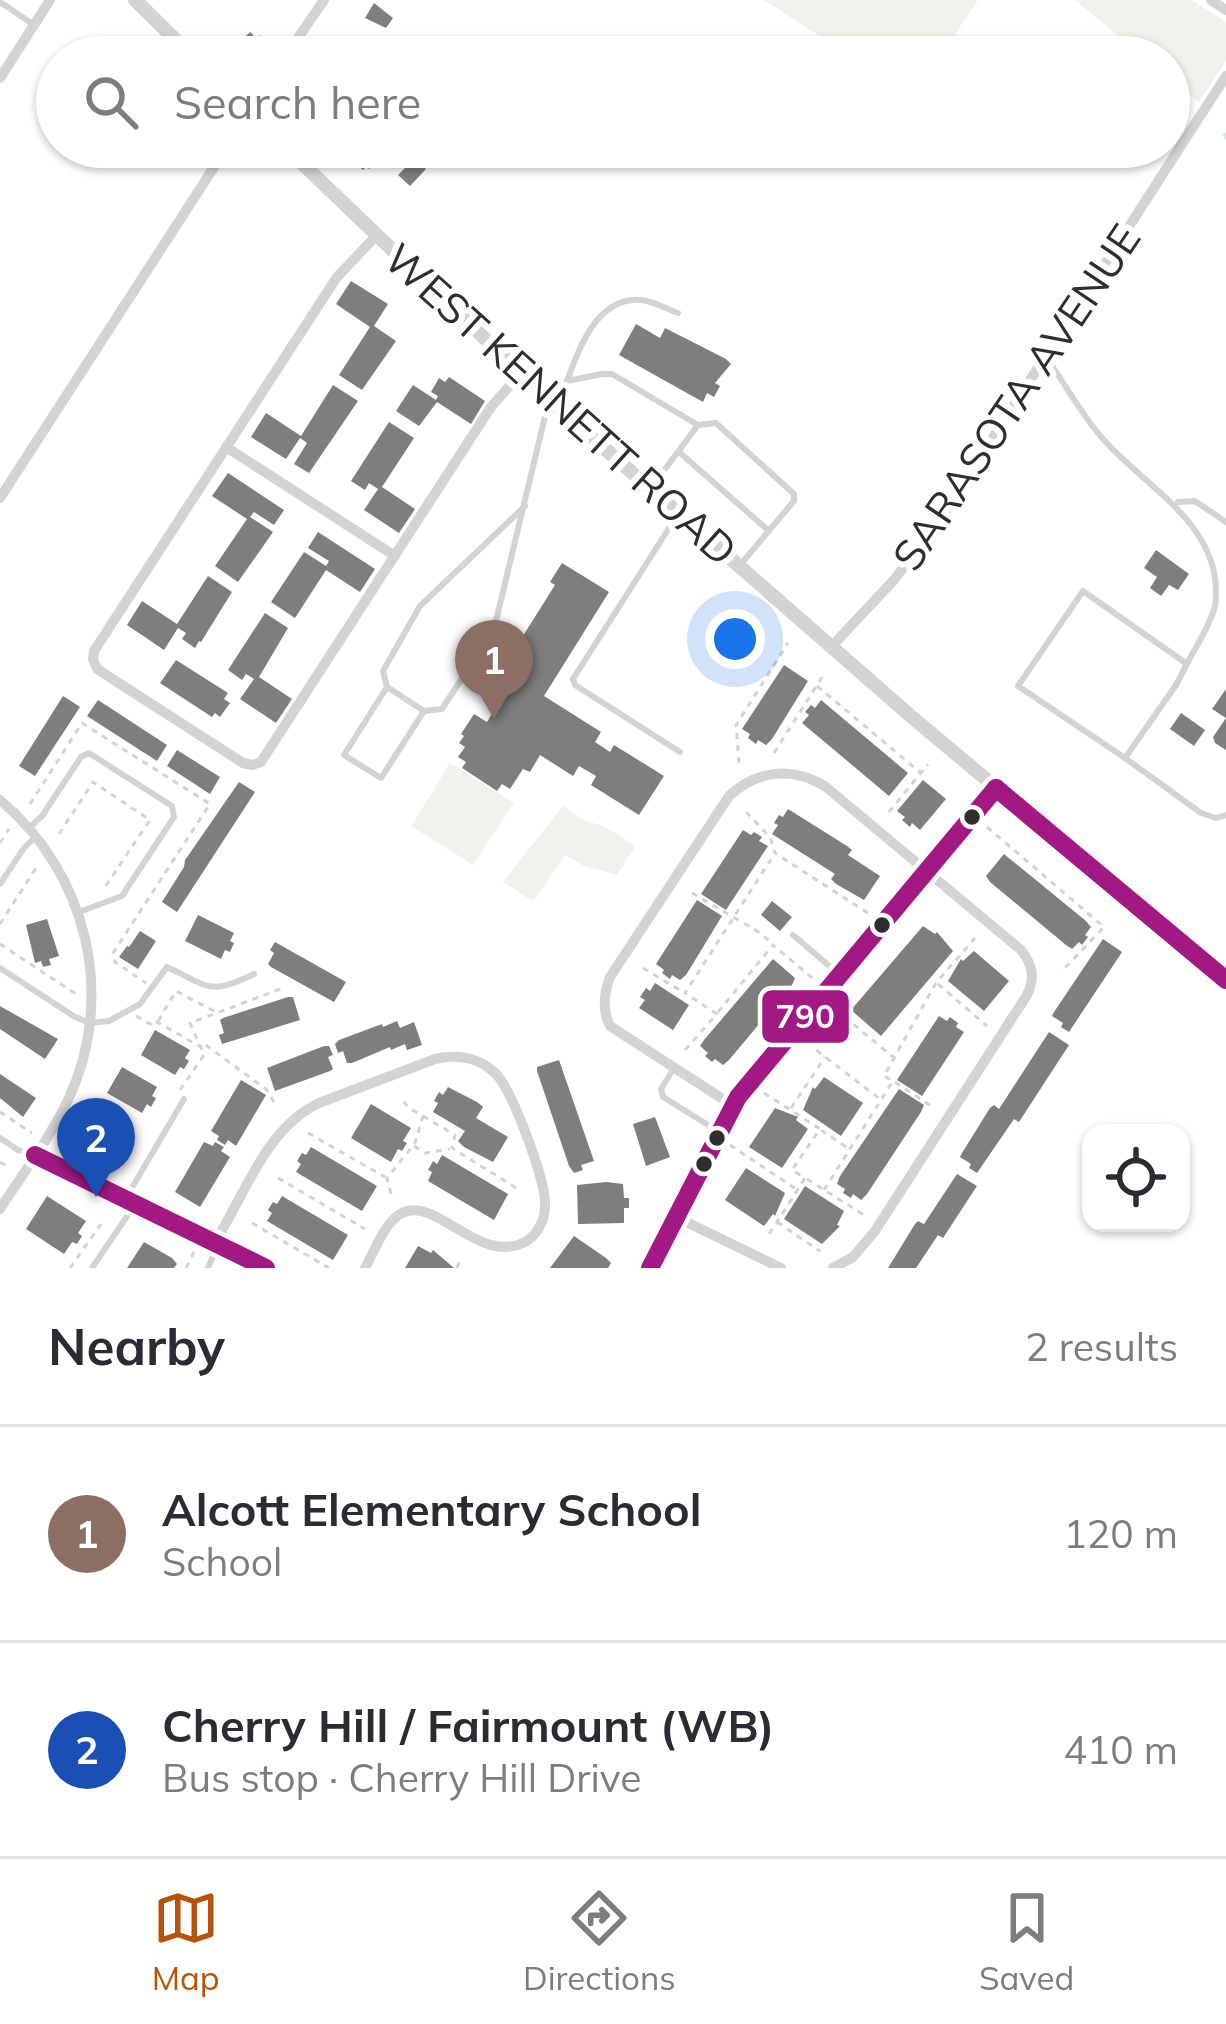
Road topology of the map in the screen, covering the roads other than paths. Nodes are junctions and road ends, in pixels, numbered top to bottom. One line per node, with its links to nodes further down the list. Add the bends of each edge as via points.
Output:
1 (50, 0): 7 (street)
2 (134, 0): 8 (street)
3 (324, 0): 9 (street)
4 (1211, 0): 6 (street)
5 (0, 2): 7 (lane)
6 (1226, 10)
7 (34, 25): 11 (street)
8 (171, 36)
9 (299, 36)
10 (1226, 76): 12 (street, SARASOTA AVENUE)
11 (0, 78)
12 (1190, 132)
13 (213, 168): 26 (street)
14 (306, 168): 16 (street, WEST KENNETT ROAD)
15 (1167, 168): 18 (street, SARASOTA AVENUE)
16 (376, 236): 19 (street, WEST KENNETT ROAD); 23 (street, via 337,277)
17 (678, 313): 20 (lane, via 642,300 610,310 587,332)
18 (1045, 356): 27 (lane, via 1104,441); 34 (street, SARASOTA AVENUE, via 927,539)
19 (520, 374): 21 (street, WEST KENNETT ROAD); 32 (street)
20 (567, 381): 21 (lane); 22 (lane, via 612,374)
21 (549, 400): 25 (street, WEST KENNETT ROAD); 28 (lane)
22 (698, 425): 24 (lane); 31 (lane, via 716,423 794,494)
23 (226, 447): 32 (street); 32 (street, via 92,656 98,669 207,740 245,764 263,760)
24 (679, 452): 25 (lane); 31 (lane)
25 (650, 488): 29 (street, WEST KENNETT ROAD)
26 (0, 498)
27 (1178, 502): 30 (lane, via 1195,501); 35 (lane, via 1220,575 1215,608)
28 (525, 506): 36 (lane, via 419,606 383,670); 37 (lane, via 494,629 442,709)
29 (679, 513): 33 (street, WEST KENNETT ROAD); 38 (lane, via 573,679)
30 (1226, 522)
31 (769, 531): 33 (lane)
32 (395, 556)
33 (739, 566): 34 (street, WEST KENNETT ROAD)
34 (832, 647): 40 (street, WEST KENNETT ROAD)
35 (1186, 664): 39 (lane); 39 (lane, via 1083,592 1018,686)
36 (387, 687): 37 (lane); 37 (lane, via 344,755 381,778)
37 (424, 711)
38 (680, 752)
39 (1125, 758): 42 (lane, via 1201,813)
40 (996, 788): 44 (street); 51 (street, WEST KENNETT ROAD)
41 (0, 800): 43 (street)
42 (1226, 815)
43 (33, 832): 45 (lane); 46 (street); 46 (lane, via 89,753 172,806 174,817 122,896)
44 (926, 872): 50 (street); 53 (street, via 811,778 772,773 738,788 606,989 610,1026); 69 (street, via 1021,950 1030,989 875,1231)
45 (0, 884)
46 (79, 912): 52 (street, via 90,959)
47 (793, 935): 50 (lane)
48 (0, 968): 52 (lane)
49 (254, 974): 52 (lane, via 217,988 166,967 143,1002)
50 (840, 975): 55 (street)
51 (1226, 980)
52 (90, 1023): 58 (street, via 73,1089)
53 (674, 1068): 55 (street); 56 (lane, via 663,1097)
54 (182, 1096): 59 (lane)
55 (732, 1105): 56 (street)
56 (718, 1131): 61 (street)
57 (0, 1138): 58 (lane)
58 (34, 1156): 59 (street); 60 (street)
59 (131, 1201): 62 (street); 63 (lane)
60 (0, 1209)
61 (676, 1216): 67 (street); 68 (street)
62 (218, 1244): 64 (lane); 65 (street); 66 (street, via 277,1136 301,1112 435,1058 483,1064 518,1113 545,1195 540,1227 499,1250 422,1212 405,1212)
63 (92, 1268)
64 (208, 1268)
65 (266, 1268)
66 (365, 1268)
67 (650, 1268)
68 (781, 1268)
69 (833, 1268)

